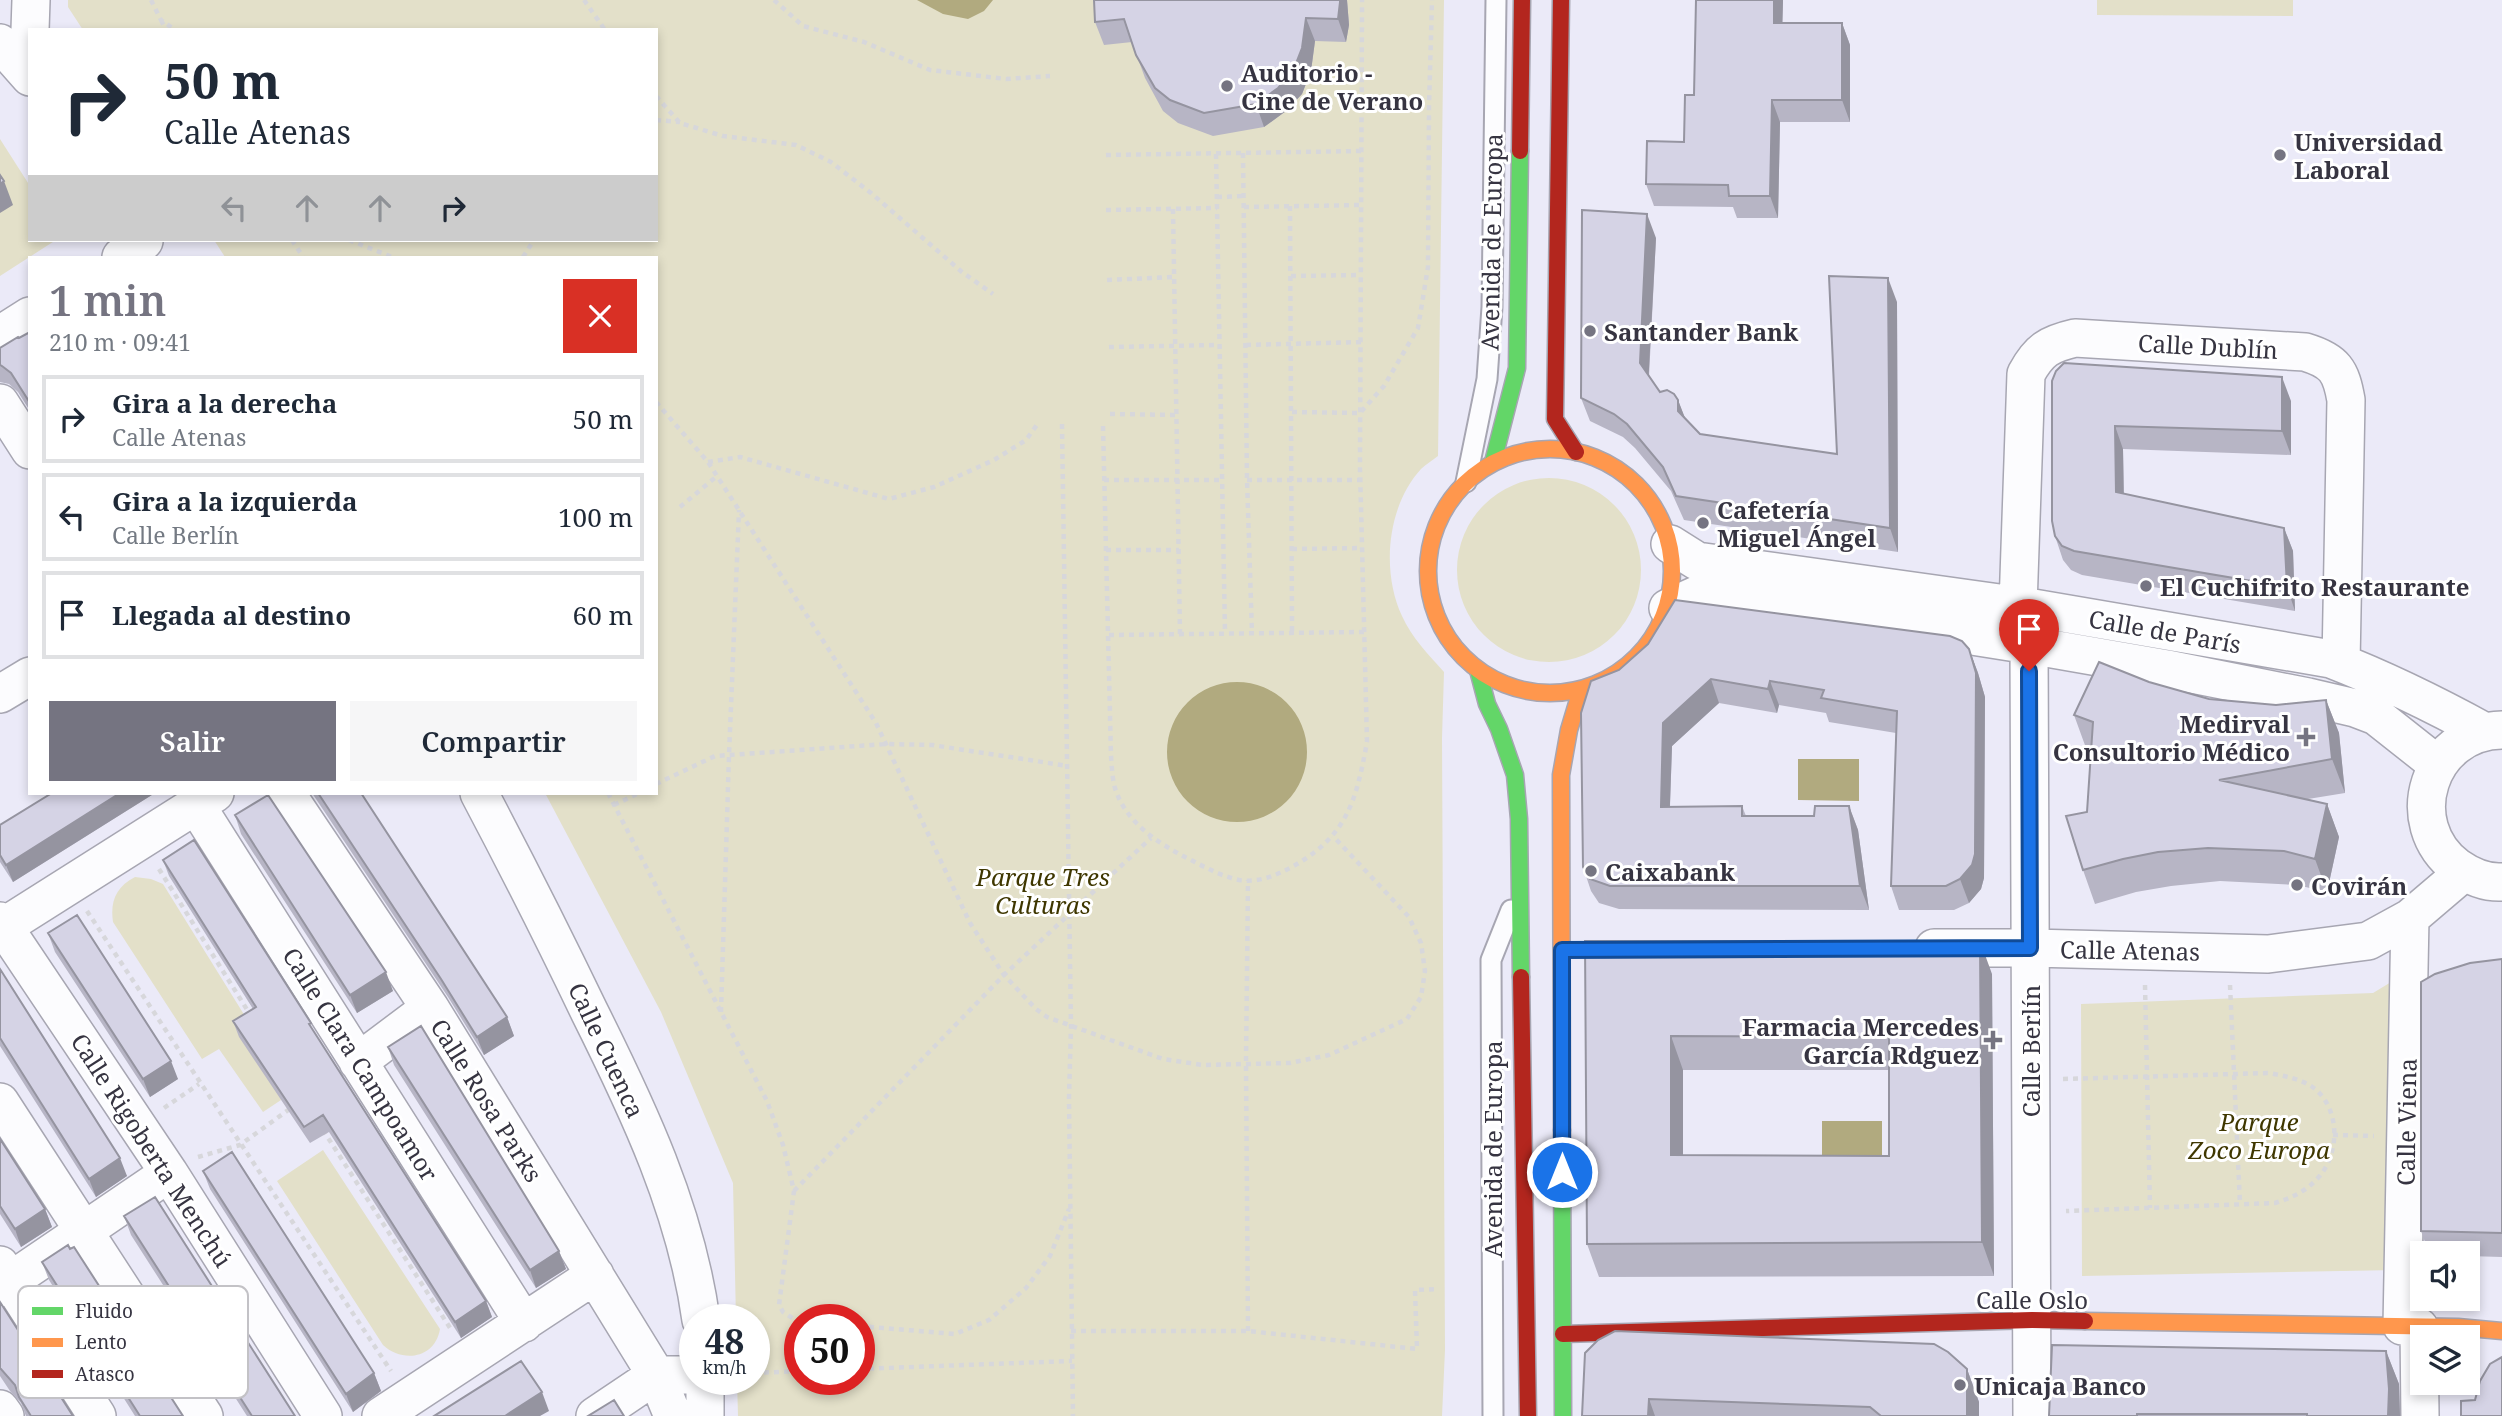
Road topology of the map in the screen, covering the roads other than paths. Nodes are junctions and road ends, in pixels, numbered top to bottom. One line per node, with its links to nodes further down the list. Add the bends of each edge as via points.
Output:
1 (31, 0): 5 (street)
2 (1496, 0): 12 (lane, Avenida de Europa, via 1492,307 1487,379)
3 (1522, 0): 11 (main road, Avenida de Europa, via 1517,368)
4 (1561, 0): 10 (main road, via 1555,419)
5 (30, 28)
6 (0, 43): 7 (street)
7 (28, 75)
8 (0, 403): 9 (street)
9 (28, 447)
10 (1576, 452): 11 (main road, Avenida de Europa, via 1519,452); 13 (main road, Avenida de Europa, via 1609,464 1636,484 1657,512)
11 (1493, 463): 12 (main road, Avenida de Europa)
12 (1466, 482): 18 (main road, Avenida de Europa, via 1439,521 1431,544 1428,579 1441,624 1453,645)
13 (1670, 544): 14 (street, Calle de París, via 1697,561); 15 (main road, Avenida de Europa, via 1673,576)
14 (2018, 606): 17 (street, Calle de París); 17 (street, Calle Dublín, via 2026,374 2044,350 2076,338 2305,352 2319,356 2342,377 2346,400)
15 (1668, 608): 16 (street, Calle de París, via 1701,593); 20 (main road, Avenida de Europa, via 1635,660 1610,678)
16 (2029, 645): 23 (street, Calle de París, via 2355,708 2376,716); 32 (street, Calle Berlín)
17 (2341, 663): 22 (street, Calle de París)
18 (1478, 670): 20 (main road, Avenida de Europa, via 1510,687 1545,693); 28 (main road, Avenida de Europa, via 1515,775)
19 (28, 677): 21 (street)
20 (1581, 690): 49 (main road, via 1561,775 1579,950)
21 (0, 694)
22 (2497, 726): 23 (street, via 2458,744)
23 (2438, 765): 27 (street, via 2426,804 2436,843 2448,860)
24 (287, 795): 33 (street, Calle Rosa Parks)
25 (480, 795): 42 (street, Calle Cuenca, via 638,1112 663,1172)
26 (206, 799): 30 (street); 34 (street, Calle Clara Campoamor)
27 (2491, 881): 29 (street, Calle Atenas)
28 (1520, 888): 65 (lane, Avenida de Europa, via 1491,960); 66 (main road, Avenida de Europa)
29 (2410, 918): 32 (street, Calle Atenas, via 2368,941 2268,954); 45 (street, Calle Viena)
30 (1, 926): 36 (street, Calle Rigoberta Menchú)
31 (1906, 948): 32 (street, Calle Atenas)
32 (2030, 948): 43 (street, Calle Berlín)
33 (430, 1008): 34 (street); 38 (street, Calle Rosa Parks)
34 (358, 1062): 44 (street, Calle Clara Campoamor)
35 (0, 1102): 37 (street)
36 (180, 1166): 37 (street); 61 (street, Calle Rigoberta Menchú)
37 (83, 1233): 39 (street); 40 (street)
38 (596, 1275): 44 (street); 50 (street, Calle Rosa Parks)
39 (4, 1278): 41 (street)
40 (118, 1286)
41 (18, 1299)
42 (699, 1304)
43 (2032, 1320): 46 (main road, Calle Oslo); 49 (main road, Calle Oslo); 68 (street, Calle Berlín)
44 (524, 1323): 56 (street)
45 (2411, 1325)
46 (2410, 1326)
47 (2480, 1330): 48 (main road, Calle Oslo)
48 (2502, 1332)
49 (1563, 1334): 67 (main road)
50 (656, 1375): 51 (street); 62 (street); 63 (street, Calle Rosa Parks)
51 (679, 1375)
52 (705, 1395): 64 (street)
53 (2418, 1395): 69 (street, Calle Viena)
54 (85, 1398): 59 (street)
55 (192, 1398): 60 (street)
56 (395, 1407)
57 (0, 1409): 58 (street)
58 (5, 1416)
59 (97, 1416)
60 (204, 1416)
61 (323, 1416)
62 (595, 1416)
63 (673, 1416)
64 (705, 1416)
65 (1493, 1416)
66 (1528, 1416)
67 (1563, 1416)
68 (2032, 1416)
69 (2420, 1416)

